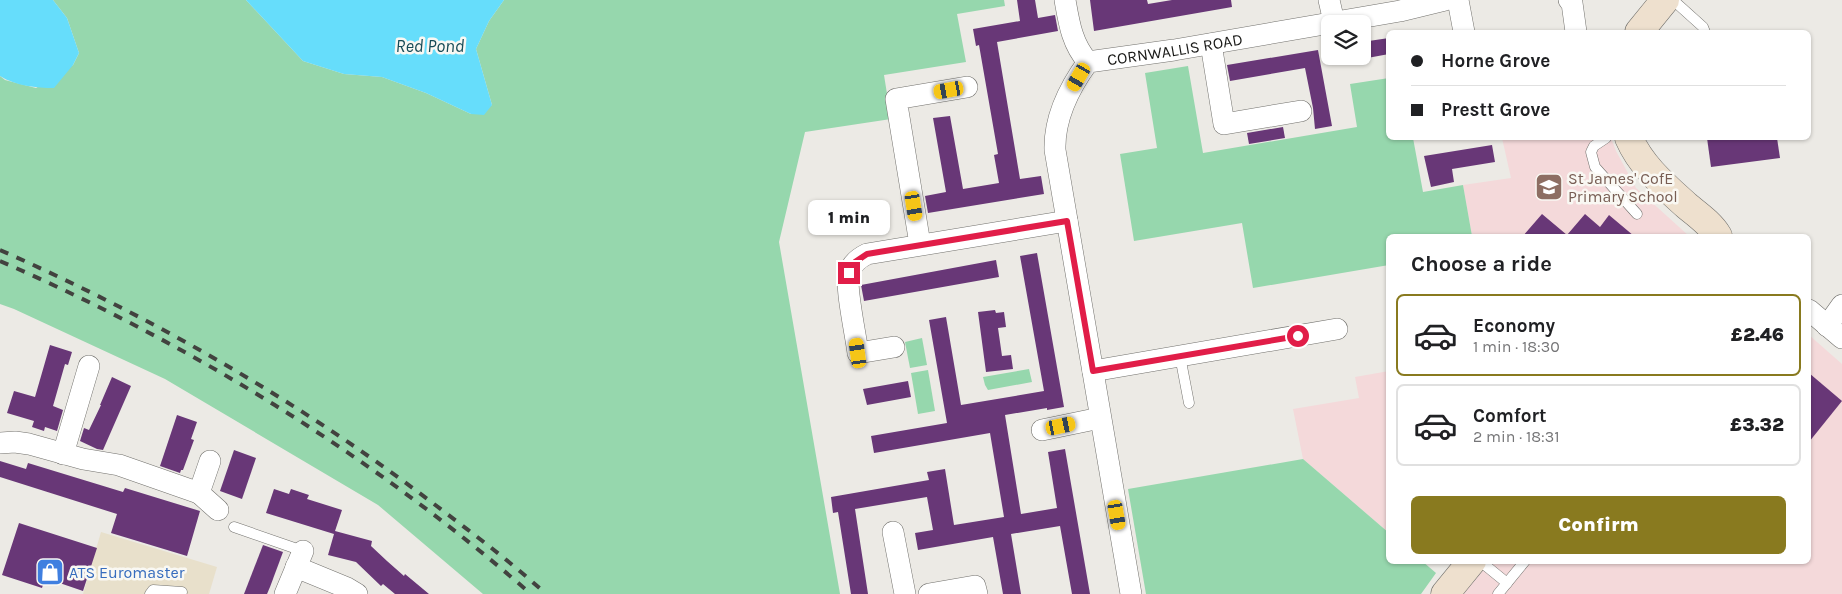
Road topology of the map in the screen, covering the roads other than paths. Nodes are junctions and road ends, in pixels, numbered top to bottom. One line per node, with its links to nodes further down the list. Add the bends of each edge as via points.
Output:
1 (1065, 0): 15 (street, via 1074,39)
2 (1329, 0): 7 (street)
3 (1445, 0): 8 (street, CORNWALLIS ROAD)
4 (1458, 0): 10 (street)
5 (1569, 0): 11 (street)
6 (1659, 3): 12 (street); 13 (lane)
7 (1332, 15)
8 (1371, 16)
9 (1321, 24): 14 (street, CORNWALLIS ROAD)
10 (1464, 30)
11 (1576, 30)
12 (1640, 30)
13 (1704, 30)
14 (1211, 44): 15 (street, CORNWALLIS ROAD); 17 (street, via 1224,124)
15 (1088, 62): 21 (street, CORNWALLIS ROAD, via 1065,100 1054,132)
16 (967, 87): 23 (street, via 896,99)
17 (1302, 111)
18 (1603, 140): 20 (lane, via 1591,152 1595,167)
19 (1630, 140): 22 (street, via 1656,177)
20 (1637, 214)
21 (1067, 221): 23 (street); 31 (street, CORNWALLIS ROAD)
22 (1717, 234)
23 (920, 244): 28 (street, via 867,254 855,262 849,273 858,353)
24 (1842, 305): 27 (street)
25 (1811, 312): 27 (street)
26 (1337, 329): 29 (street)
27 (1834, 332)
28 (894, 347)
29 (1180, 356): 31 (street); 32 (lane)
30 (89, 366): 36 (street)
31 (1093, 371): 33 (street, CORNWALLIS ROAD)
32 (1189, 403)
33 (1100, 418): 34 (street); 54 (street, CORNWALLIS ROAD)
34 (1042, 430)
35 (0, 443): 36 (street, via 29,444)
36 (63, 454): 38 (street, via 119,466)
37 (210, 461): 38 (street)
38 (199, 493): 39 (street)
39 (218, 510)
40 (234, 528): 42 (lane)
41 (893, 532): 51 (street)
42 (299, 559): 49 (street); 50 (street)
43 (1470, 564): 55 (street)
44 (1484, 564): 46 (lane)
45 (1523, 564): 46 (lane)
46 (1507, 583): 56 (lane)
47 (182, 592): 48 (lane, via 153,590)
48 (150, 594)
49 (285, 594)
50 (357, 594)
51 (905, 594)
52 (929, 594): 53 (street, via 975,586)
53 (977, 594)
54 (1131, 594)
55 (1445, 594)
56 (1498, 594)

